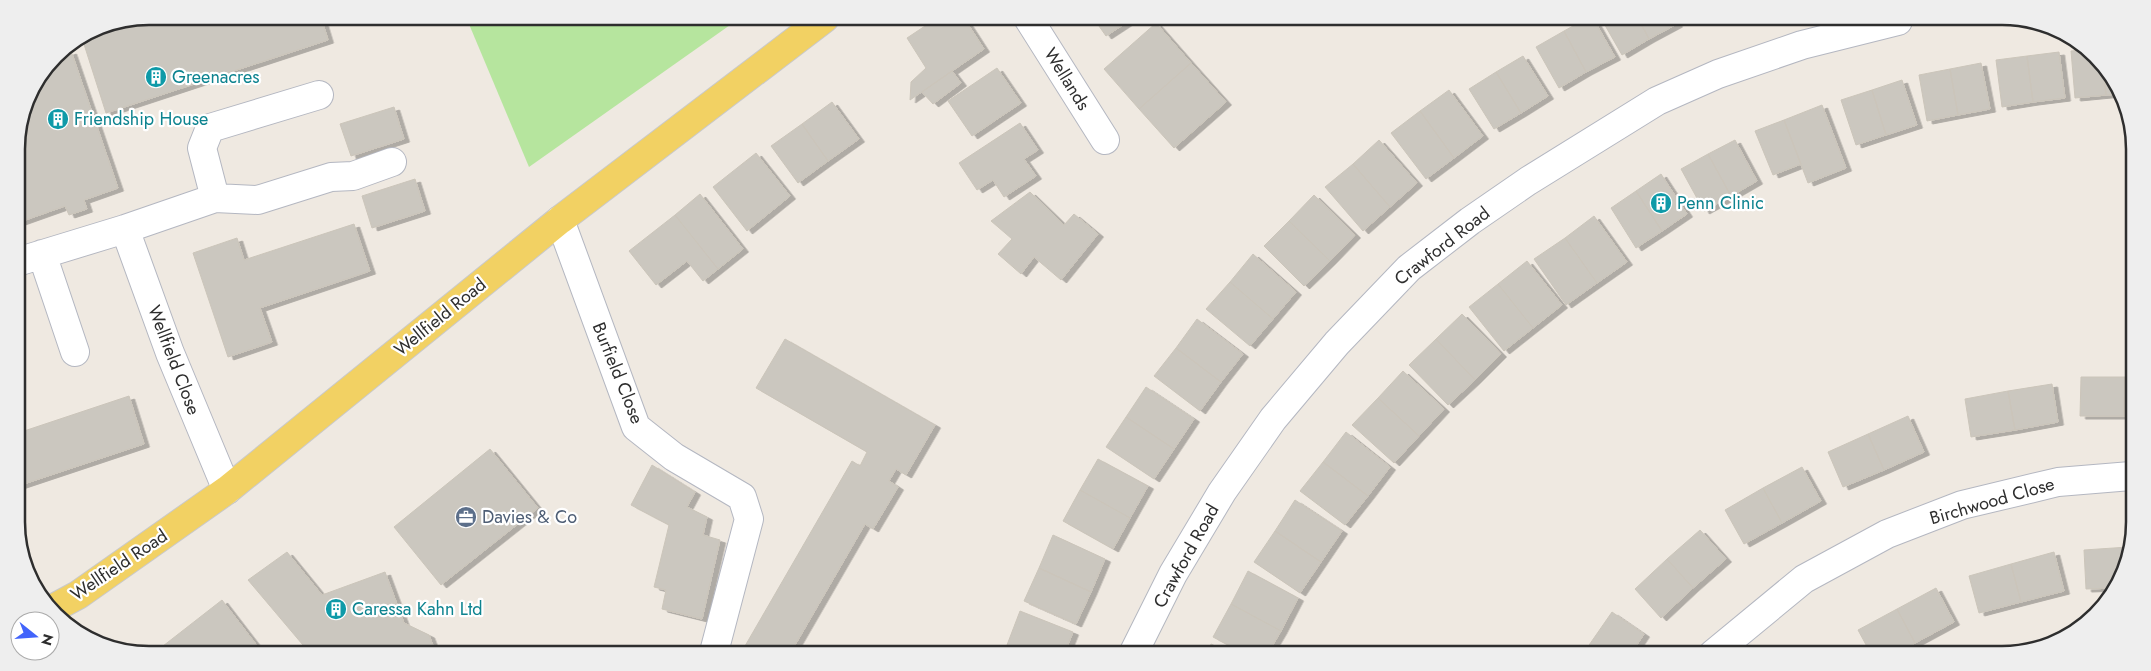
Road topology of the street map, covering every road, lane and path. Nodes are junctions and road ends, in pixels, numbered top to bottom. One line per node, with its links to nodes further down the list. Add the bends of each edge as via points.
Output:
1 (816, 25): 8 (main road, Wellfield Road)
2 (1032, 25): 5 (street, Wellands)
3 (1879, 25): 16 (street, Crawford Road, via 1802,45 1718,74 1657,101 1470,221 1409,268 1337,342 1272,419 1222,492 1178,566)
4 (319, 95): 7 (street, via 210,128 202,148)
5 (1105, 140)
6 (392, 162): 7 (street, via 353,176 331,177 258,200)
7 (215, 198): 9 (street)
8 (560, 220): 13 (main road, Wellfield Road); 15 (street, Burfield Close, via 636,427 674,457 742,497 750,519)
9 (124, 229): 10 (street); 13 (street, Wellfield Close, via 170,353)
10 (30, 258): 11 (street)
11 (75, 352)
12 (2126, 476): 17 (street, Birchwood Close, via 2058,482 1962,505 1887,534 1804,579)
13 (227, 490): 14 (main road, Wellfield Road)
14 (58, 606)
15 (716, 646)
16 (1137, 646)
17 (1723, 646)

